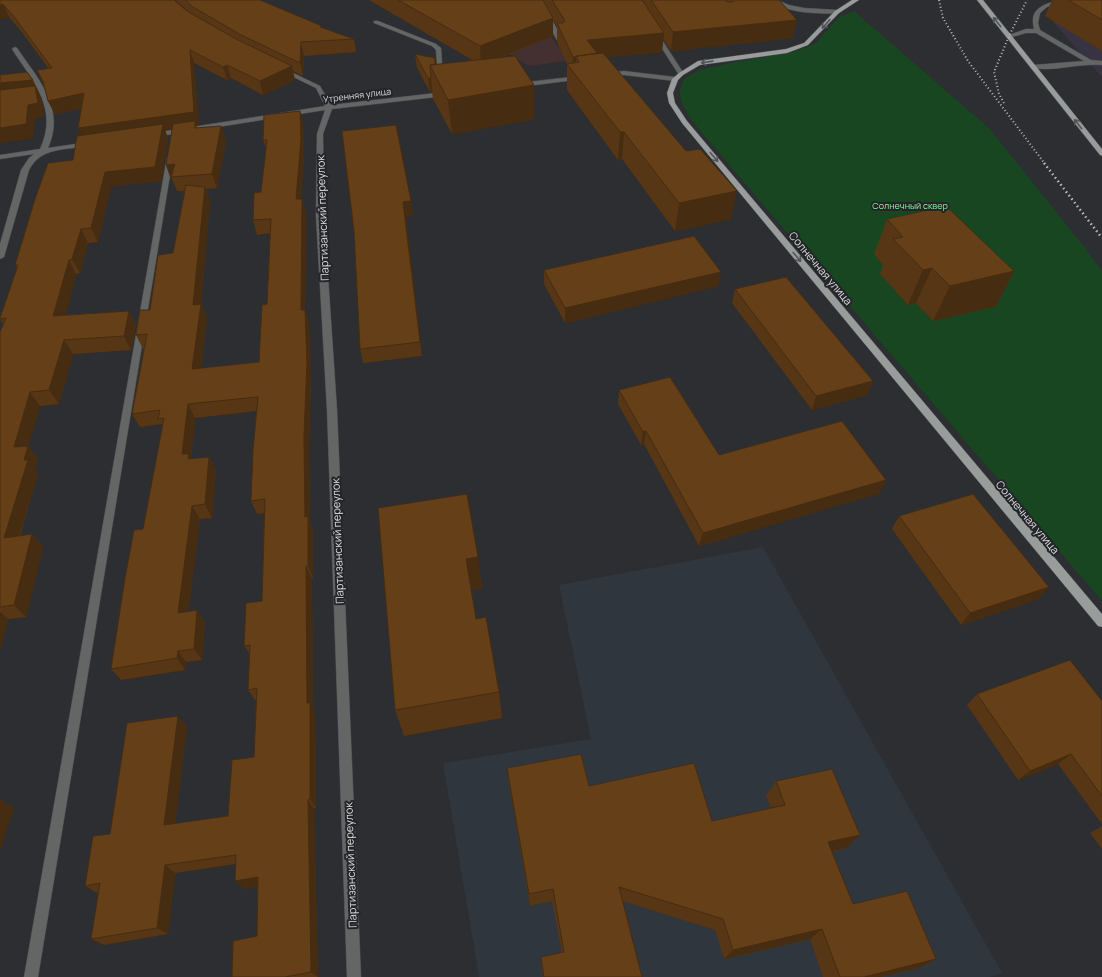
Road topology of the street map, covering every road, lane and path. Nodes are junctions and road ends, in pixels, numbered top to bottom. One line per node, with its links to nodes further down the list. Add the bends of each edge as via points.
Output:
1 (538, 0): 11 (street)
2 (773, 0): 6 (street, via 778,4 810,10)
3 (856, 0): 6 (main road)
4 (980, 0): 10 (main road, one-way to 4)
5 (1064, 0): 9 (street, via 1045,6 1038,12)
6 (837, 12): 18 (main road, one-way to 18, via 806,44 788,51 698,63)
7 (376, 22): 22 (street, via 439,49)
8 (650, 26): 18 (street)
9 (1036, 30): 10 (street); 13 (street)
10 (1009, 36): 16 (main road)
11 (560, 40)
12 (15, 49): 24 (street)
13 (1090, 62): 14 (street); 16 (street)
14 (1102, 63)
15 (277, 67): 25 (street, via 318,87)
16 (1033, 67): 30 (main road, one-way to 16)
17 (600, 76): 18 (street, via 624,73)
18 (678, 76): 33 (main road, Солнечная улица, one-way to 33, via 670,93 672,103 684,122)
19 (584, 78): 20 (street)
20 (513, 86)
21 (450, 93): 22 (street, Утренняя улица)
22 (442, 94): 25 (street, Утренняя улица)
23 (38, 96): 24 (street)
24 (46, 96): 29 (street, via 50,123 48,140)
25 (329, 107): 27 (street, Утренняя улица); 35 (street, Партизанский переулок, via 320,134 320,216 332,410)
26 (143, 137): 27 (street, Утренняя улица)
27 (172, 141): 34 (street)
28 (97, 143): 29 (street)
29 (43, 151): 31 (street); 32 (street, via 31,159 25,170)
30 (1102, 154)
31 (0, 157)
32 (0, 257)
33 (1102, 622)
34 (31, 977)
35 (354, 977)

